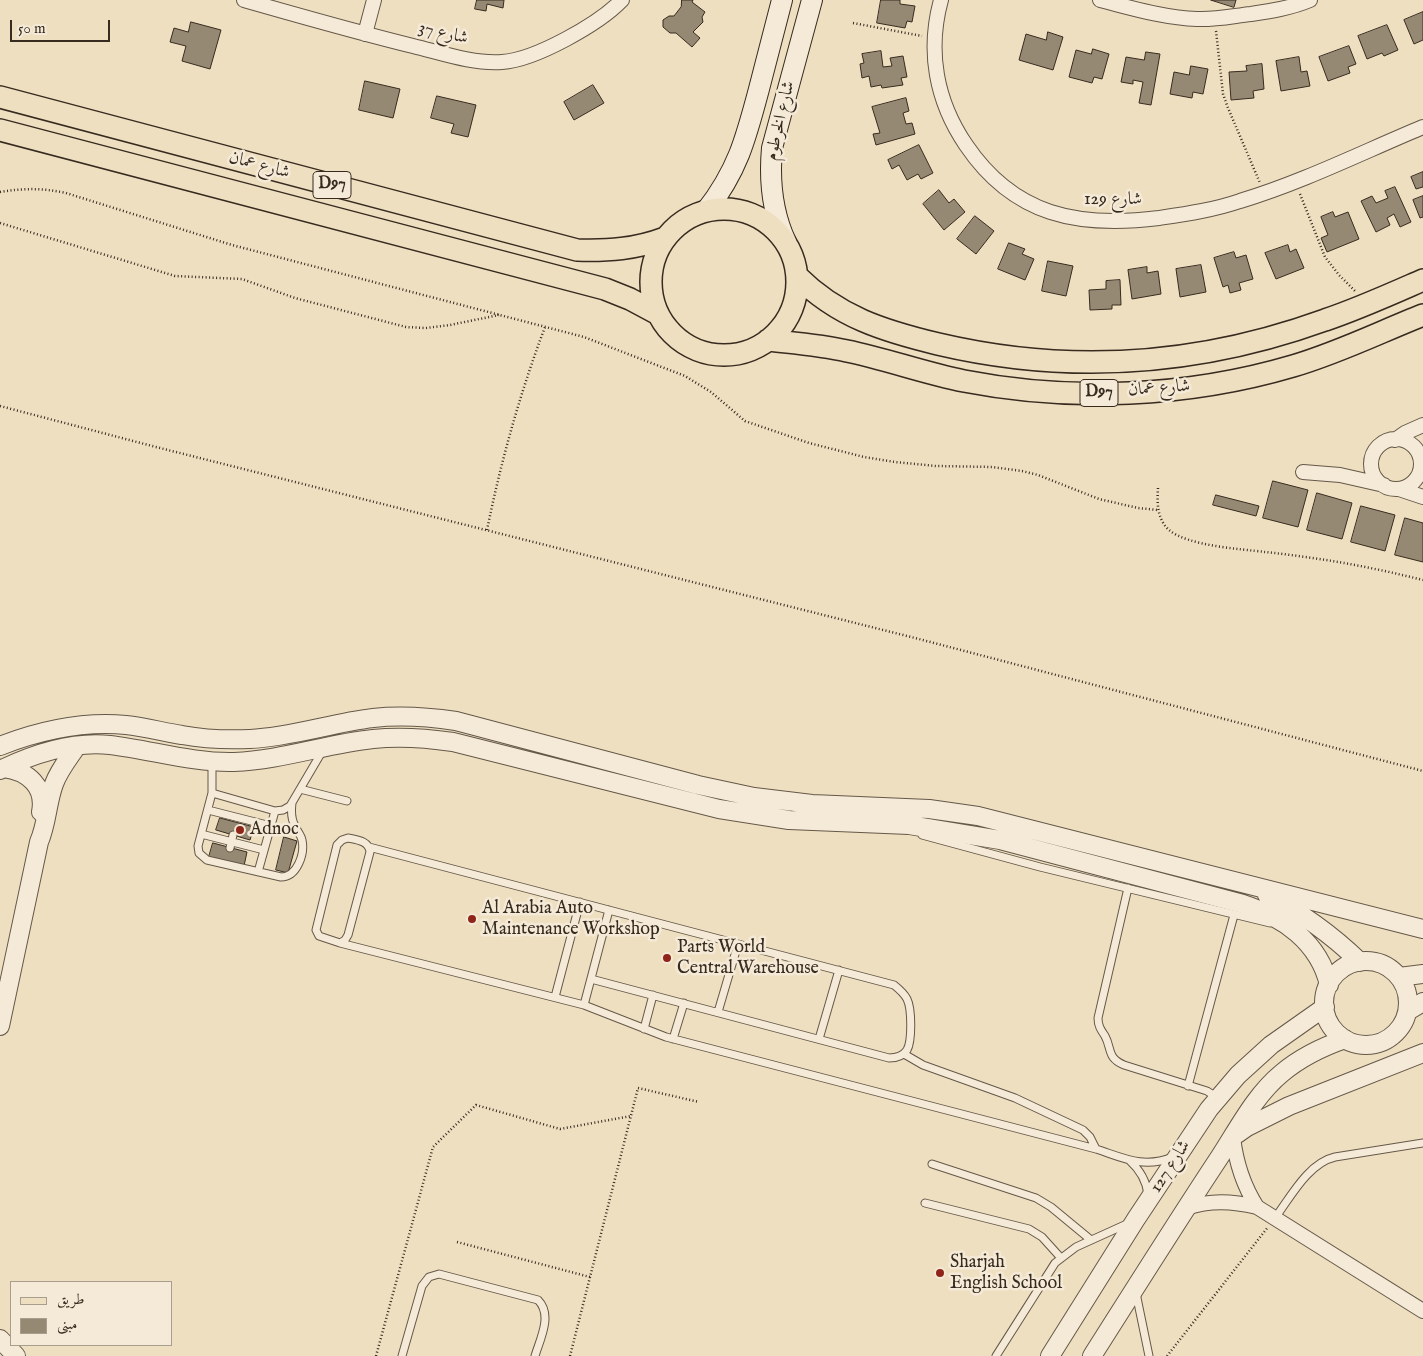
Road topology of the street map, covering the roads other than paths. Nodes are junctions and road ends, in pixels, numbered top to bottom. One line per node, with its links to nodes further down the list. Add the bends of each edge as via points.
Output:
1 (244, 0): 10 (street, شارع 37)
2 (374, 0): 10 (street)
3 (622, 0): 10 (street, شارع 37, via 590,25 530,57 517,60 463,59)
4 (782, 0): 14 (main road, شارع الخرطوم, via 744,145 719,194)
5 (812, 0): 16 (main road, شارع الخرطوم, via 772,148 772,197)
6 (941, 0): 12 (street, شارع 129, via 934,56 940,88 952,121 972,154 994,178 1020,198 1053,213 1087,221 1123,221 1211,209 1264,193)
7 (1102, 0): 9 (street, via 1163,15 1198,19 1214,19)
8 (1310, 0): 9 (street, via 1298,5)
9 (1272, 6)
10 (366, 34)
11 (0, 97): 15 (main road, شارع عمان / D97, via 577,250 627,249)
12 (1423, 127)
13 (0, 130): 19 (main road, شارع عمان / D97, via 605,289)
14 (706, 211): 15 (main road, via 676,226); 16 (main road, via 742,211 774,228)
15 (665, 238): 19 (main road, via 652,267 653,299)
16 (786, 242): 17 (main road)
17 (797, 276): 18 (main road, شارع عمان / D97, via 826,302 879,328 960,349 1015,358 1125,363 1192,355 1290,332); 21 (main road, via 791,312)
18 (1423, 280)
19 (658, 314): 21 (main road, via 668,329 698,350 734,354 752,350)
20 (1423, 315): 21 (main road, شارع عمان / D97, via 1325,355 1263,374 1200,386 1134,392 1067,392 997,386 963,381 845,350)
21 (768, 340)
22 (1423, 425): 23 (street)
23 (1396, 440): 24 (street); 25 (street, via 1388,441 1377,449)
24 (1421, 448): 26 (street)
25 (1372, 462): 28 (street); 29 (street, via 1374,476)
26 (1422, 471): 30 (street, via 1416,480)
27 (1303, 472): 28 (street)
28 (1340, 475): 29 (street)
29 (1384, 486): 30 (street)
30 (1399, 489): 31 (street)
31 (1423, 498)
32 (0, 746): 50 (street, via 37,733 83,725 126,725 205,738 250,739 290,735 373,718 436,718 726,792 812,804 919,808 978,816)
33 (77, 746): 35 (street, via 109,745); 36 (street, via 34,756); 46 (street, via 55,780)
34 (324, 748): 35 (street, via 254,760); 37 (lane); 43 (street, via 373,739 431,738 475,746 718,809 789,820)
35 (212, 761): 38 (lane)
36 (2, 768): 46 (street, via 25,774 41,791 43,804 38,827)
37 (300, 789): 39 (lane); 40 (lane)
38 (212, 793): 41 (lane); 42 (lane)
39 (346, 801)
40 (292, 803): 42 (lane, via 283,810); 49 (lane, via 293,822 303,844 297,867 285,877)
41 (208, 810): 44 (lane, via 237,820); 45 (lane)
42 (275, 811): 44 (lane)
43 (888, 824): 51 (lane, via 942,841); 55 (street, via 947,830 1036,849 1243,904)
44 (271, 826): 48 (lane)
45 (201, 834): 48 (lane); 49 (lane, via 198,846 201,856)
46 (39, 842): 73 (street)
47 (369, 847): 52 (lane); 57 (lane, via 348,935); 57 (lane, via 348,838 337,845 316,930 319,936)
48 (264, 850): 49 (lane)
49 (258, 872)
50 (1239, 883): 56 (street); 59 (street, via 1301,914)
51 (1128, 888): 54 (lane); 80 (lane, via 1099,1013 1100,1028 1111,1055 1119,1063)
52 (580, 902): 53 (lane); 66 (lane)
53 (609, 910): 58 (lane); 63 (lane)
54 (1234, 915): 55 (lane); 80 (lane)
55 (1288, 926): 64 (street, via 1314,950 1324,967)
56 (1423, 929)
57 (340, 943): 66 (lane)
58 (738, 944): 60 (lane); 72 (lane)
59 (1360, 962): 62 (street, via 1382,964); 64 (street, via 1338,972)
60 (839, 970): 75 (lane); 79 (lane, via 894,985 904,994 911,1014 909,1045)
61 (1423, 974): 62 (street)
62 (1399, 977): 71 (street, via 1408,999)
63 (591, 978): 65 (lane); 69 (lane)
64 (1329, 986): 70 (street)
65 (653, 995): 68 (lane); 74 (lane)
66 (555, 997): 69 (lane)
67 (1423, 1002): 71 (street)
68 (684, 1003): 72 (lane); 77 (lane)
69 (584, 1005): 74 (lane)
70 (1324, 1007): 76 (street, via 1335,1031); 81 (street, شارع 127, via 1271,1045)
71 (1408, 1011): 76 (street, via 1403,1024 1384,1042 1357,1044)
72 (718, 1012): 75 (lane)
73 (0, 1026)
74 (644, 1029): 77 (lane)
75 (820, 1039): 79 (lane, via 889,1058)
76 (1345, 1039): 82 (street, شارع 127, via 1300,1059 1280,1074 1264,1091)
77 (674, 1040): 84 (lane)
78 (1423, 1053): 82 (street, via 1289,1106)
79 (904, 1054): 84 (lane, via 1015,1098 1083,1130)
80 (1188, 1086): 81 (lane)
81 (1218, 1098): 85 (street, شارع 127)
82 (1233, 1137): 90 (street, via 1242,1181); 91 (street, شارع 127)
83 (1423, 1143): 92 (lane, via 1321,1162 1310,1171)
84 (1096, 1149): 86 (lane)
85 (1180, 1153): 86 (lane, via 1159,1162); 88 (street, شارع 127)
86 (1129, 1160): 88 (lane, via 1146,1182)
87 (932, 1164): 94 (lane, via 1036,1198)
88 (1149, 1200): 93 (street, شارع 127)
89 (925, 1203): 95 (lane, via 1029,1229 1042,1237)
90 (1257, 1207): 91 (street, via 1221,1201); 92 (street)
91 (1186, 1208): 96 (street, شارع 127)
92 (1275, 1218): 97 (street)
93 (1136, 1219): 94 (lane); 103 (street, شارع 127)
94 (1091, 1240): 95 (lane)
95 (1061, 1258): 102 (lane)
96 (1135, 1287): 104 (street, شارع 127); 105 (lane)
97 (1423, 1311)
98 (0, 1338): 99 (street)
99 (16, 1356)
100 (402, 1356): 101 (lane, via 422,1286 429,1277 439,1274 538,1300 546,1318)
101 (534, 1356)
102 (996, 1356)
103 (1050, 1356)
104 (1092, 1356)
105 (1149, 1356)

